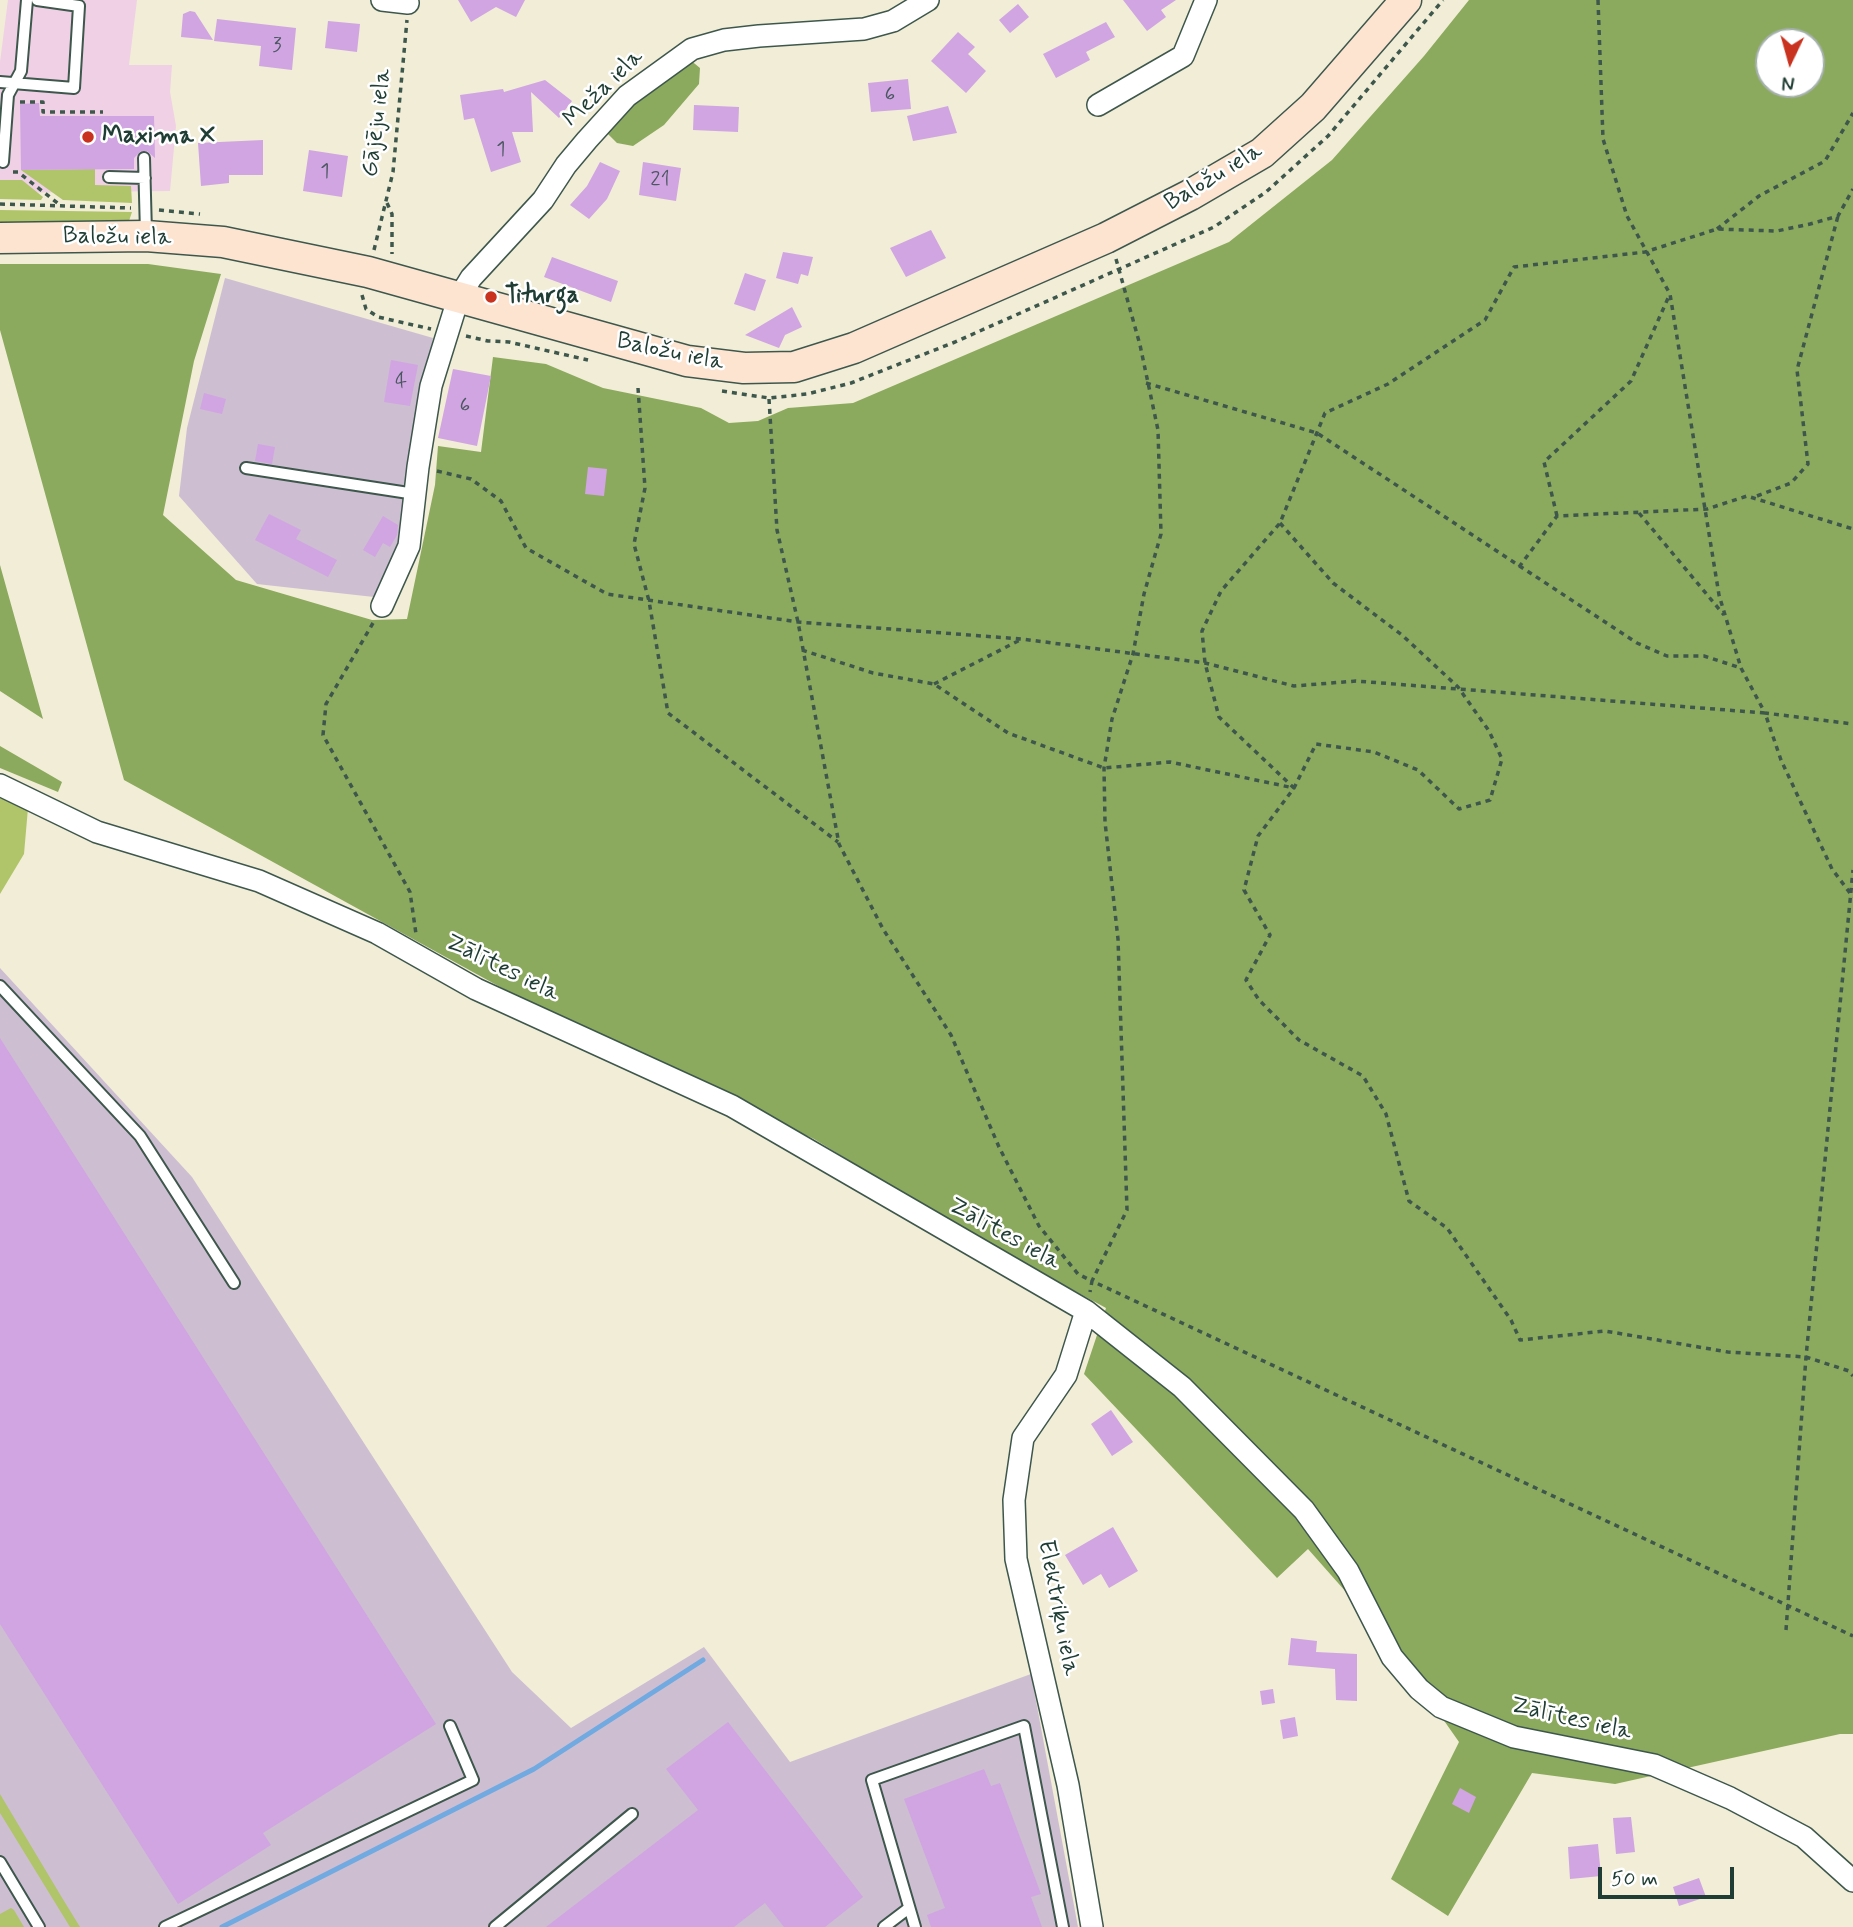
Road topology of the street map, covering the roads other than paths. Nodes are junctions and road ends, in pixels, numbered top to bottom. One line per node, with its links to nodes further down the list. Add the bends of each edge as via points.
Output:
1 (27, 0): 9 (lane)
2 (37, 0): 9 (lane, via 79,6 74,88)
3 (382, 0): 7 (street)
4 (928, 0): 17 (street, Meža iela, via 893,21 864,29 724,40 692,49 670,62 627,96 587,140)
5 (1206, 0): 10 (street, via 1183,56)
6 (1406, 0): 17 (main road, Baložu iela, via 1313,107 1262,153 1107,238 854,348 794,367 687,361)
7 (408, 3)
8 (0, 82): 9 (lane)
9 (16, 83): 12 (lane, via 8,95)
10 (1097, 105)
11 (144, 158): 14 (lane)
12 (3, 162)
13 (108, 177): 14 (lane)
14 (145, 178): 15 (lane)
15 (146, 236): 16 (main road, Baložu iela); 17 (main road, Baložu iela, via 371,261)
16 (0, 238)
17 (458, 299): 19 (street, Meža iela, via 431,386)
18 (246, 468): 19 (lane)
19 (415, 494): 20 (street, Meža iela, via 409,547)
20 (382, 606)
21 (0, 785): 24 (street, Zālītes iela, via 97,832 259,881 377,933 476,989 732,1106)
22 (0, 986): 23 (lane, via 140,1136)
23 (234, 1283)
24 (1086, 1311): 28 (street, Zālītes iela, via 1182,1387 1304,1510 1348,1571 1392,1657 1441,1707 1514,1737 1654,1765 1804,1837); 36 (street, Elektriķu iela, via 1066,1375 1023,1438 1014,1500 1016,1559 1068,1785)
25 (450, 1726): 31 (lane, via 473,1780)
26 (632, 1814): 32 (lane)
27 (0, 1862): 30 (lane)
28 (1853, 1881)
29 (909, 1908): 33 (lane); 34 (lane); 35 (lane, via 872,1780 1024,1726)
30 (39, 1927)
31 (165, 1927)
32 (495, 1927)
33 (884, 1927)
34 (915, 1927)
35 (1063, 1927)
36 (1092, 1927)

